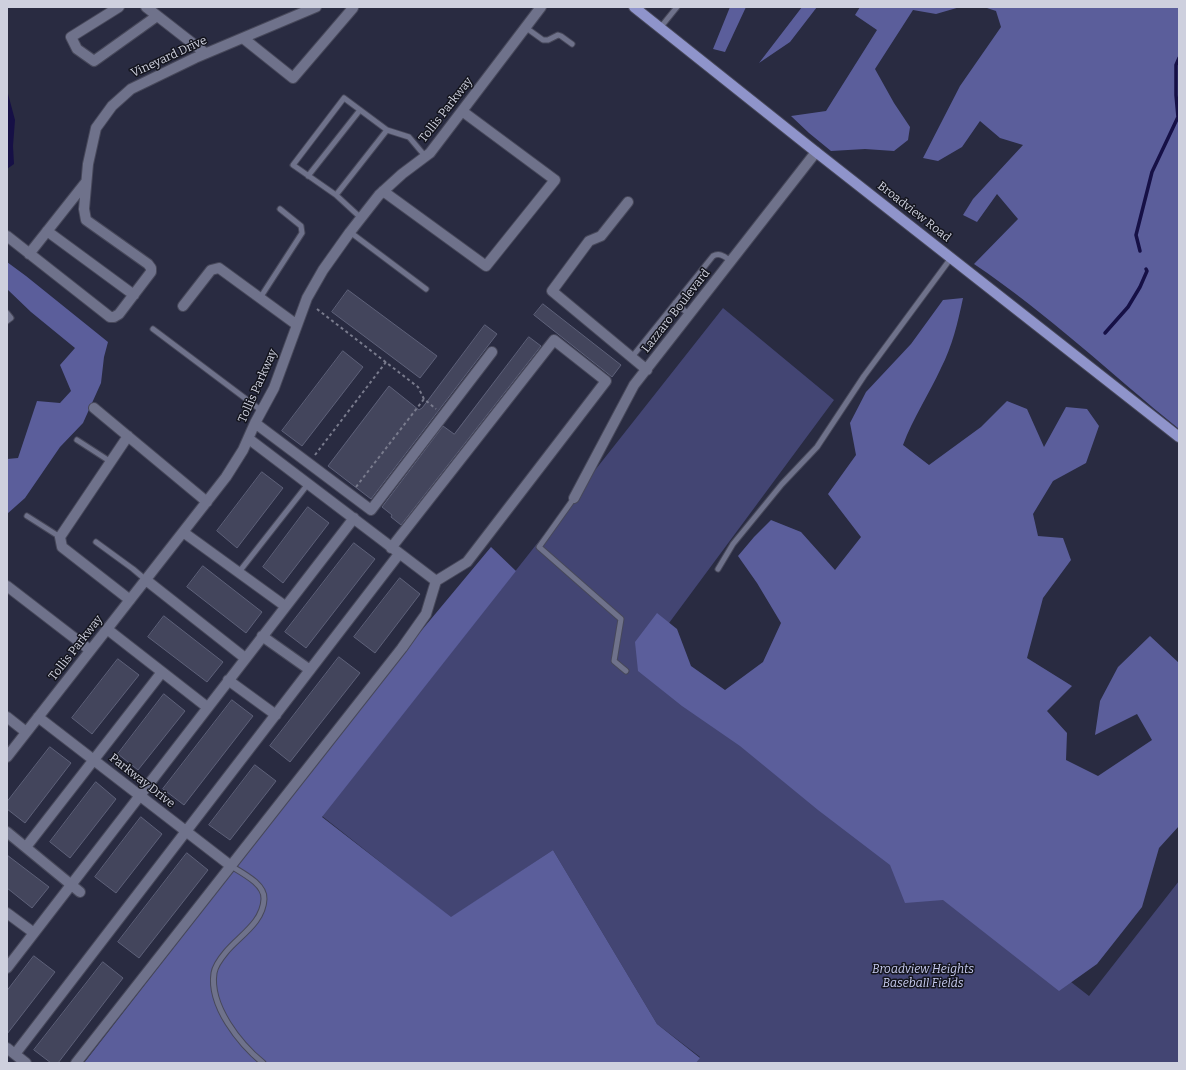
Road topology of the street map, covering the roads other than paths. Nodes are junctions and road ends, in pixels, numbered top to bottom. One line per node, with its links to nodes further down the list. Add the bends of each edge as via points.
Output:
1 (119, 7): 8 (street, via 71,37 77,49 94,61)
2 (146, 7): 8 (street)
3 (316, 7): 11 (street, Vineyard Drive)
4 (541, 7): 9 (street, Tollis Parkway)
5 (634, 7): 10 (main road, Broadview Road)
6 (677, 7): 10 (lane)
7 (354, 8): 11 (street, via 293,78)
8 (157, 16): 13 (street)
9 (525, 27): 12 (lane, via 543,40 558,35); 15 (street, Tollis Parkway)
10 (660, 28): 17 (main road, Broadview Road)
11 (243, 38): 13 (street, Vineyard Drive)
12 (572, 44)
13 (205, 54): 20 (street, Vineyard Drive, via 131,89 112,106 96,128)
14 (360, 110): 16 (lane); 19 (lane); 19 (lane, via 344,98 293,165)
15 (462, 111): 18 (street, Tollis Parkway); 21 (street, via 555,180 486,266)
16 (387, 130): 18 (lane, via 409,137); 22 (lane)
17 (816, 152): 30 (main road, Broadview Road); 31 (street, Lazzaro Boulevard)
18 (426, 156): 21 (street, Tollis Parkway)
19 (308, 176): 22 (lane)
20 (86, 181): 26 (street); 33 (street, Vineyard Drive, via 86,220 151,268 151,272)
21 (383, 191): 25 (street, Tollis Parkway)
22 (336, 195): 25 (lane)
23 (628, 202): 43 (street, via 601,236 589,242 552,291)
24 (280, 209): 34 (lane, via 301,226 302,233)
25 (361, 218): 27 (street, Tollis Parkway)
26 (47, 230): 29 (street); 33 (street)
27 (350, 232): 32 (lane); 40 (street, Tollis Parkway, via 307,298)
28 (7, 236): 29 (street)
29 (29, 254): 33 (street, via 110,317 119,314)
30 (951, 258): 49 (main road, Broadview Road); 62 (lane, via 864,376 817,447 732,544)
31 (731, 261): 35 (lane, via 720,254 712,256); 38 (street, Lazzaro Boulevard)
32 (426, 289)
33 (134, 295)
34 (260, 298): 36 (street, via 219,268 211,270); 40 (street)
35 (675, 303): 38 (lane); 43 (lane)
36 (183, 306)
37 (7, 313): 39 (lane, via 11,318)
38 (690, 315): 44 (street, Lazzaro Boulevard)
39 (7, 321)
40 (297, 325): 46 (street, Tollis Parkway, via 274,388)
41 (153, 329): 46 (lane)
42 (492, 352): 47 (street, via 371,510)
43 (632, 357): 44 (street)
44 (647, 370): 54 (street, Lazzaro Boulevard, via 634,385)
45 (94, 408): 48 (street)
46 (262, 411): 47 (street, Tollis Parkway)
47 (255, 423): 50 (street, Tollis Parkway)
48 (128, 436): 52 (street); 55 (street)
49 (1179, 438)
50 (249, 439): 53 (street); 55 (street, Tollis Parkway)
51 (77, 440): 52 (lane)
52 (111, 462): 59 (street)
53 (308, 484): 57 (street); 63 (lane)
54 (574, 498): 74 (lane, via 539,547 621,619 614,661)
55 (207, 502): 58 (street, Tollis Parkway)
56 (27, 516): 59 (lane)
57 (354, 518): 61 (street); 68 (street)
58 (183, 532): 63 (street); 64 (street, Tollis Parkway)
59 (60, 537): 67 (street, via 62,548)
60 (96, 542): 64 (lane)
61 (395, 551): 65 (street); 65 (street, via 554,340 606,381 467,562); 73 (street)
62 (718, 569)
63 (239, 572): 68 (street)
64 (146, 580): 67 (street, Tollis Parkway); 72 (street)
65 (436, 581): 88 (street, via 426,614)
66 (7, 586): 71 (street)
67 (130, 600): 69 (street, Tollis Parkway)
68 (285, 606): 70 (street)
69 (107, 629): 71 (street, Tollis Parkway); 75 (street)
70 (262, 636): 72 (street); 73 (street)
71 (90, 650): 80 (street, Tollis Parkway)
72 (245, 658): 76 (street)
73 (310, 670): 78 (street)
74 (626, 671)
75 (162, 672): 77 (street); 83 (street)
76 (228, 680): 77 (street); 78 (street)
77 (207, 707): 84 (street)
78 (276, 715): 86 (street)
79 (7, 717): 81 (street)
80 (38, 717): 81 (street, Tollis Parkway); 83 (street, Parkway Drive)
81 (26, 732): 82 (street, Tollis Parkway)
82 (7, 757)
83 (94, 760): 84 (street, Parkway Drive); 87 (street)
84 (139, 795): 86 (street, Parkway Drive); 89 (street)
85 (7, 832): 87 (street)
86 (186, 832): 88 (street, Parkway Drive); 94 (street)
87 (26, 847): 89 (street)
88 (231, 866): 96 (street); 97 (lane, via 260,887 264,898 251,928 220,960 214,972 214,983 227,1024 250,1052)
89 (71, 884): 90 (street); 92 (street)
90 (80, 892)
91 (7, 913): 92 (street)
92 (34, 933): 93 (street)
93 (7, 968)
94 (11, 1051): 95 (street)
95 (26, 1063)
96 (76, 1063)
97 (263, 1063)

